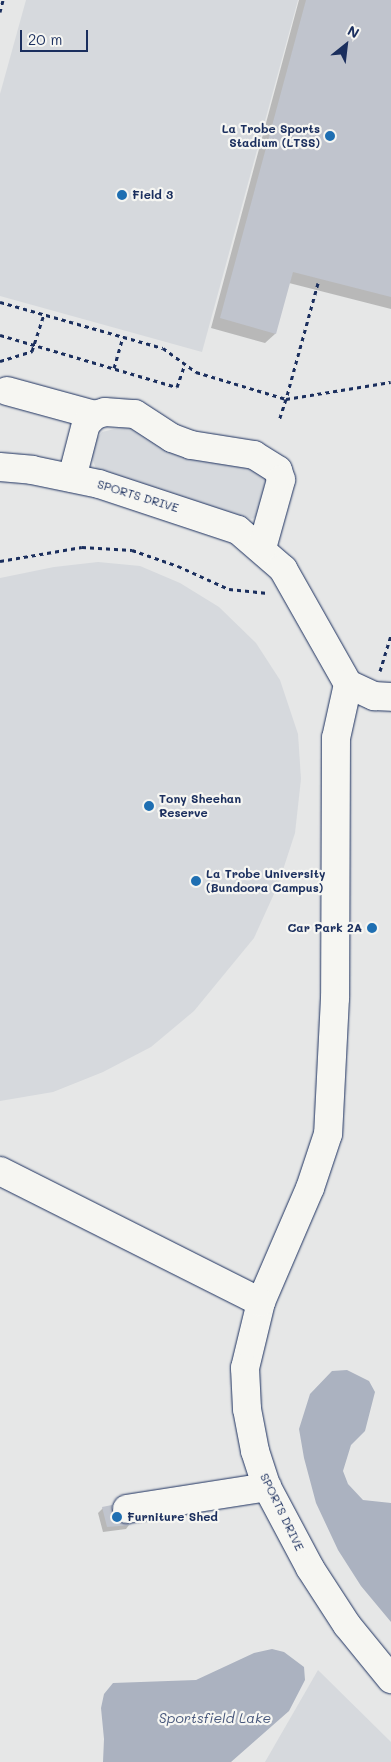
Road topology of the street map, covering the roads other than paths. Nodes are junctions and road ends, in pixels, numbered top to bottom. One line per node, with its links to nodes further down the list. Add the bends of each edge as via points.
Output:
1 (7, 391): 2 (street)
2 (95, 416): 4 (street, via 86,424); 5 (street, via 117,410 135,414 172,438 191,445 254,455 266,460 278,470 280,480)
3 (0, 467): 4 (street, SPORTS DRIVE)
4 (72, 478): 5 (street, SPORTS DRIVE, via 212,519 238,530)
5 (262, 548): 6 (street, SPORTS DRIVE, via 283,569)
6 (348, 684): 7 (street); 9 (street, SPORTS DRIVE, via 336,738 335,998 328,1134 310,1188)
7 (382, 696)
8 (0, 1170): 9 (street)
9 (259, 1310): 10 (street, SPORTS DRIVE, via 245,1368 247,1409 255,1451)
10 (267, 1487): 11 (street); 12 (street, SPORTS DRIVE, via 310,1568 347,1625)
11 (127, 1509)
12 (391, 1679)

